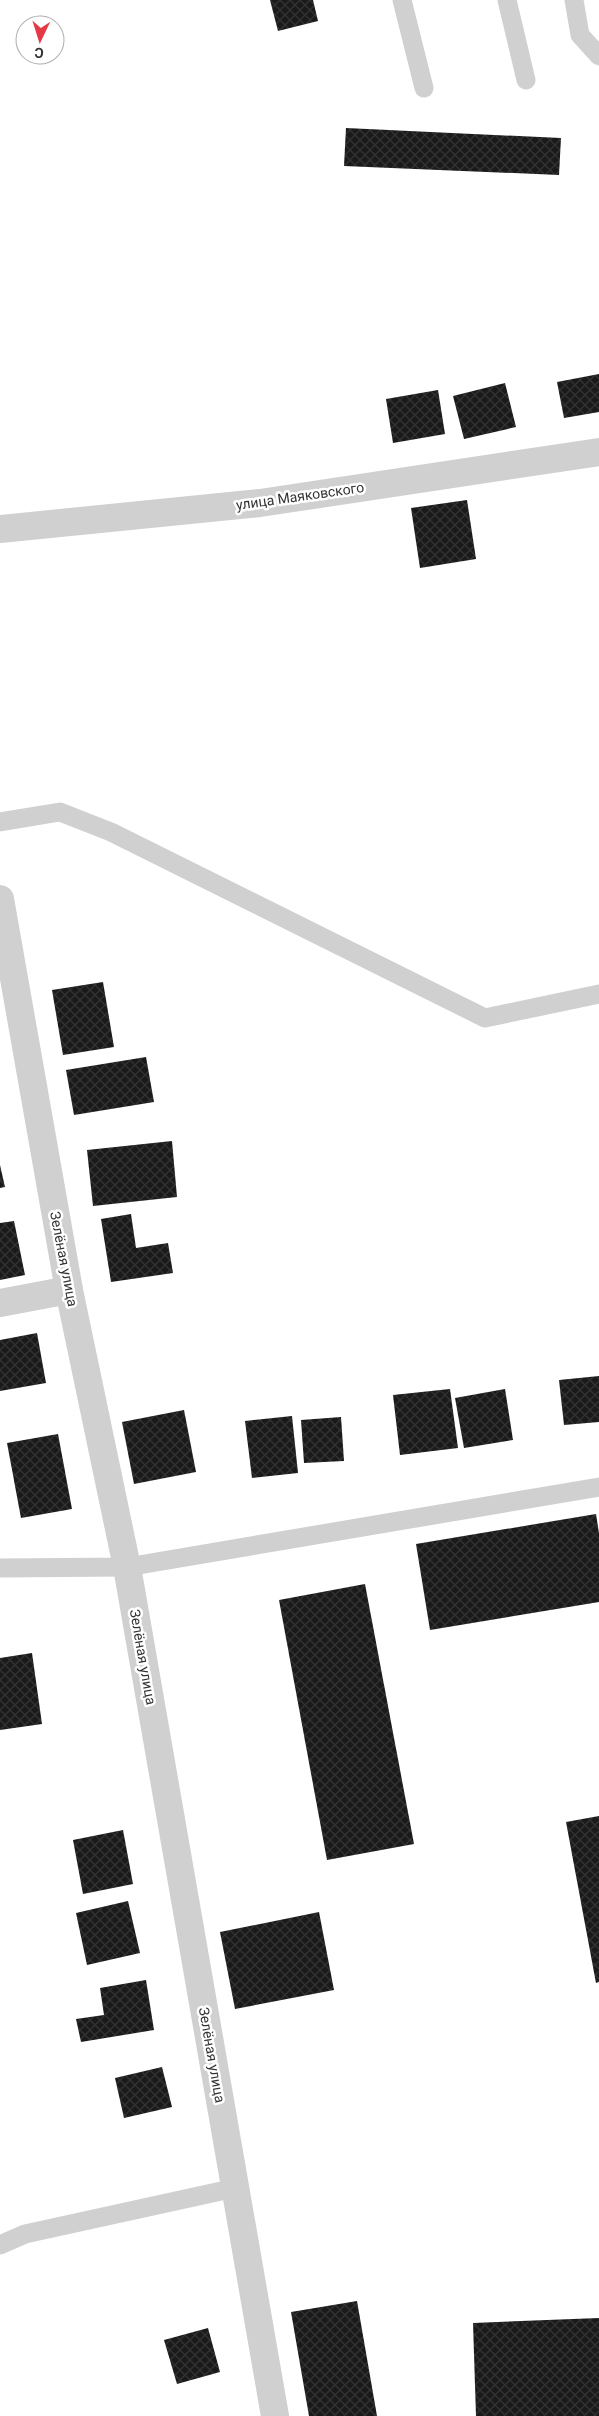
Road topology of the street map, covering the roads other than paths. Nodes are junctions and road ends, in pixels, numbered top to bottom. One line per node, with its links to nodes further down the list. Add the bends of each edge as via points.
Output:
1 (402, 0): 6 (lane)
2 (507, 0): 5 (lane)
3 (574, 0): 4 (lane, via 580,36)
4 (599, 56)
5 (526, 80)
6 (424, 88)
7 (599, 452): 8 (street, улица Маяковского, via 260,503)
8 (0, 530)
9 (0, 822): 11 (lane, via 60,812 111,832 485,1018)
10 (0, 899): 12 (street, Зелёная улица)
11 (599, 994)
12 (69, 1290): 13 (street); 15 (street, Зелёная улица)
13 (0, 1303)
14 (599, 1487): 15 (lane)
15 (127, 1567): 16 (lane); 17 (street, Зелёная улица)
16 (0, 1568)
17 (235, 2188): 18 (lane, via 25,2234); 19 (street, Зелёная улица)
18 (0, 2245)
19 (275, 2416)

